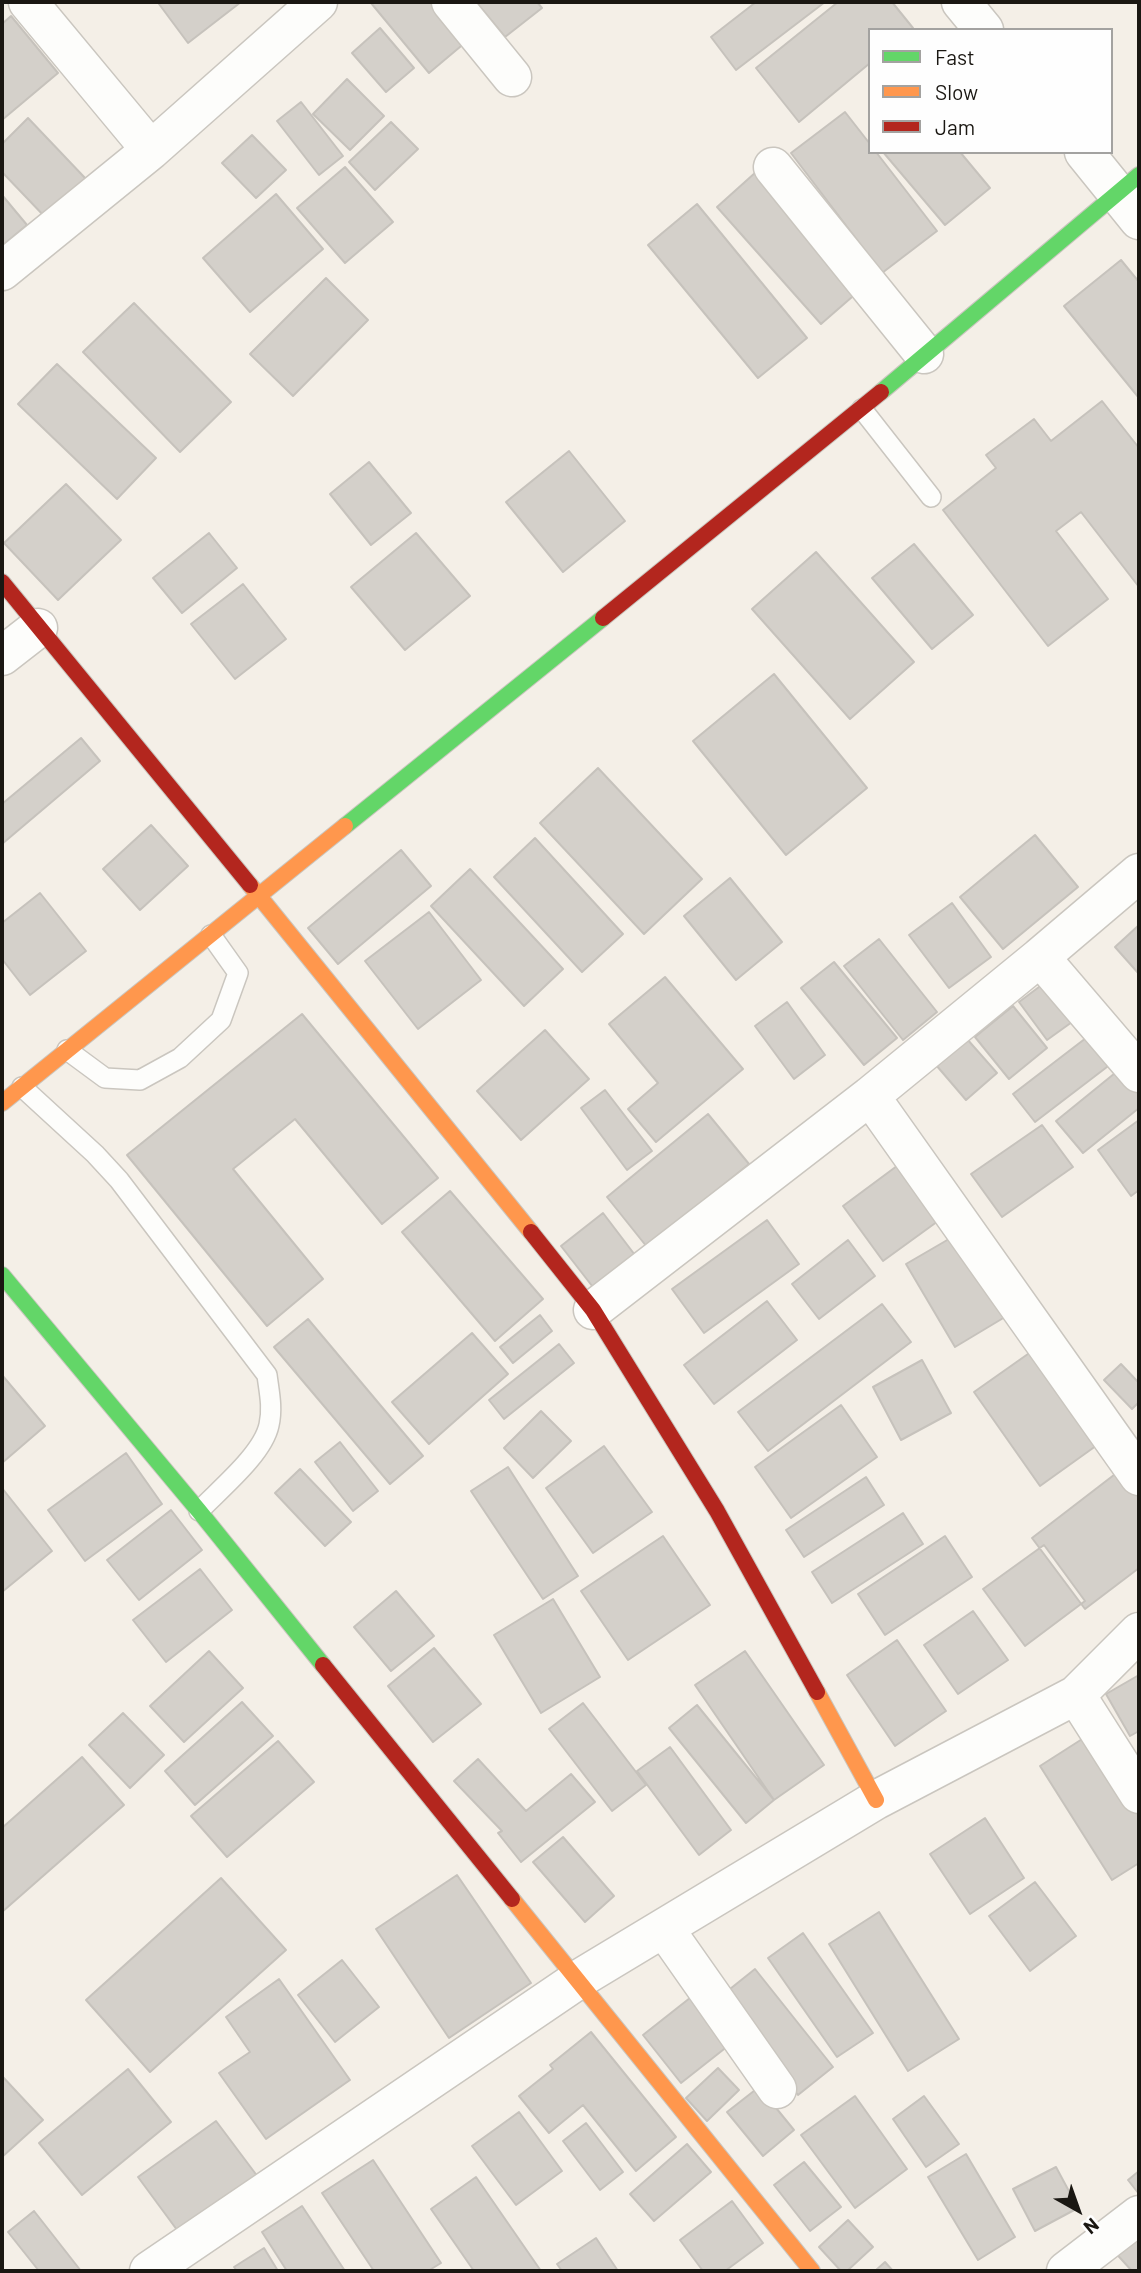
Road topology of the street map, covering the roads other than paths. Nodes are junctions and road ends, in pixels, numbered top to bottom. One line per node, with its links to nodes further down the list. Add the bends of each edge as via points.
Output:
1 (28, 2): 7 (street)
2 (317, 2): 7 (street)
3 (451, 2): 6 (street)
4 (961, 2): 5 (street)
5 (982, 28)
6 (512, 77)
7 (151, 150): 11 (street)
8 (1086, 154): 10 (street)
9 (773, 167): 12 (street)
10 (1132, 196): 12 (street)
11 (2, 271)
12 (924, 354): 13 (street)
13 (862, 409): 14 (lane); 19 (street)
14 (931, 496)
15 (2, 582): 16 (street)
16 (38, 628): 17 (street); 19 (street)
17 (2, 656)
18 (1139, 873): 21 (street)
19 (259, 897): 20 (street); 28 (street)
20 (211, 935): 22 (street); 22 (lane, via 238,974 221,1020 180,1058 140,1080 105,1078)
21 (1040, 957): 23 (street); 25 (street)
22 (67, 1051): 24 (street)
23 (1139, 1073)
24 (22, 1087): 26 (street); 30 (lane, via 119,1180 267,1375 269,1427 255,1451)
25 (870, 1096): 28 (street); 29 (street)
26 (2, 1103)
27 (2, 1275): 30 (street)
28 (593, 1310): 34 (street, via 717,1511)
29 (1139, 1476)
30 (199, 1511): 36 (street)
31 (1139, 1632): 32 (street)
32 (1076, 1695): 33 (street); 34 (street)
33 (1139, 1794)
34 (876, 1800): 35 (street)
35 (664, 1928): 36 (street); 37 (street)
36 (579, 1979): 39 (street); 40 (street)
37 (776, 2089)
38 (1139, 2215): 41 (street)
39 (149, 2271)
40 (812, 2271)
41 (1066, 2271)

